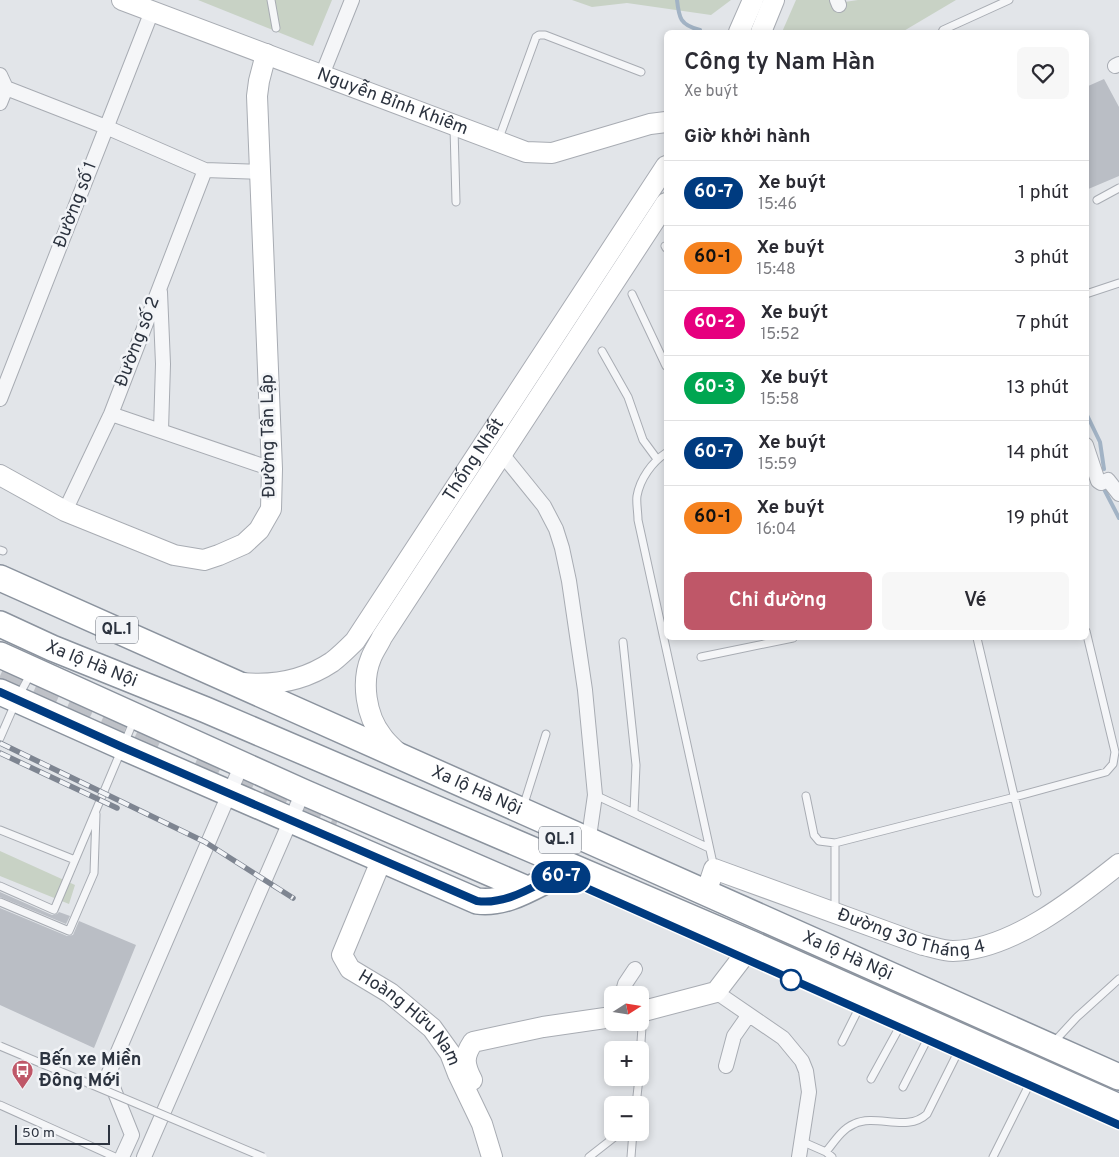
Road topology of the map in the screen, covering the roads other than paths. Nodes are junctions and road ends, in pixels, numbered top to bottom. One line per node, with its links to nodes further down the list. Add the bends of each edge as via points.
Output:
1 (122, 0): 7 (main road, Nguyễn Bỉnh Khiêm)
2 (270, 0): 8 (lane)
3 (352, 0): 14 (street)
4 (753, 0): 9 (main road)
5 (774, 0): 10 (main road)
6 (1009, 0): 11 (lane)
7 (152, 11): 12 (main road, Nguyễn Bỉnh Khiêm); 19 (street, Đường số 1)
8 (276, 28)
9 (740, 30)
10 (762, 30)
11 (942, 30)
12 (266, 54): 14 (main road, Nguyễn Bỉnh Khiêm); 23 (main road, Đường Tân Lập, via 257,96)
13 (641, 72): 20 (lane, via 540,35 536,37)
14 (322, 75): 18 (main road, Nguyễn Bỉnh Khiêm)
15 (3, 81): 16 (street); 19 (street)
16 (0, 103)
17 (664, 122): 20 (main road, Nguyễn Bỉnh Khiêm, via 552,154 526,152)
18 (454, 125): 20 (main road, Nguyễn Bỉnh Khiêm); 26 (lane)
19 (106, 127): 22 (street); 34 (street, Đường số 1)
20 (498, 141)
21 (664, 169): 48 (main road, Thống Nhất)
22 (205, 170): 23 (street); 29 (street, Đường số 2)
23 (260, 172): 41 (main road, Đường Tân Lập)
24 (1119, 188): 25 (lane)
25 (1096, 200)
26 (456, 202)
27 (664, 206): 37 (main road, Thống Nhất)
28 (1119, 283): 30 (lane)
29 (160, 286): 35 (street, Đường số 2); 36 (street)
30 (1089, 293)
31 (632, 294): 33 (lane)
32 (602, 351): 40 (lane, via 628,397 643,440)
33 (664, 362)
34 (0, 399)
35 (111, 414): 36 (street); 44 (street, Đường số 2)
36 (161, 430): 41 (street)
37 (502, 454): 50 (main road, Thống Nhất); 71 (street, via 544,506 562,548 584,690)
38 (664, 454): 40 (lane)
39 (1089, 454): 43 (street, via 1098,481 1108,480)
40 (657, 459): 82 (lane, via 644,477 638,495 638,520)
41 (272, 468): 44 (main road, Đường Tân Lập, via 271,509 260,530 244,544 204,560 174,555)
42 (0, 475): 44 (main road, Đường Tân Lập)
43 (1119, 494)
44 (65, 511)
45 (0, 578): 49 (highway, Xa lộ Hà Nội / QL.1)
46 (0, 592): 49 (highway, Xa lộ Hà Nội / QL.1)
47 (0, 624): 86 (highway, Xa lộ Hà Nội / QL.1, via 206,710)
48 (364, 629): 50 (main road); 58 (main road, Thống Nhất, via 333,661 307,676 278,684)
49 (108, 633): 58 (highway, Xa lộ Hà Nội / QL.1); 61 (highway, Xa lộ Hà Nội / QL.1)
50 (382, 637): 66 (main road, Thống Nhất, via 368,669 368,704 382,736)
51 (783, 640): 56 (lane)
52 (977, 640): 73 (lane)
53 (1088, 640): 73 (lane, via 1114,752 1113,764 1106,772)
54 (624, 642): 75 (lane, via 636,766)
55 (0, 655): 57 (highway, Xa lộ Hà Nội)
56 (701, 657)
57 (33, 670): 59 (lane); 60 (highway, Xa lộ Hà Nội)
58 (234, 682): 61 (highway, Xa lộ Hà Nội / QL.1)
59 (9, 696): 63 (lane); 64 (highway, QL.1)
60 (136, 716): 64 (lane); 68 (highway, Xa lộ Hà Nội)
61 (312, 724): 66 (highway, Xa lộ Hà Nội / QL.1); 81 (highway, Xa lộ Hà Nội / QL.1)
62 (546, 734): 76 (lane)
63 (0, 738)
64 (122, 747): 70 (highway, QL.1); 74 (lane)
65 (166, 751): 67 (highway)
66 (408, 760): 76 (highway, Xa lộ Hà Nội / QL.1)
67 (195, 764)
68 (242, 764): 69 (highway, Xa lộ Hà Nội); 70 (street)
69 (303, 792): 77 (street); 89 (highway, Xa lộ Hà Nội)
70 (229, 793): 77 (highway, QL.1); 125 (street, via 108,1075 132,1135)
71 (595, 795): 75 (lane); 81 (street)
72 (806, 796): 80 (lane, via 814,835 818,841)
73 (1015, 797): 80 (lane); 90 (lane)
74 (96, 809): 83 (lane); 93 (lane, via 94,873 69,931)
75 (634, 812): 82 (lane)
76 (521, 813): 81 (highway, Xa lộ Hà Nội / QL.1)
77 (290, 820): 84 (highway, QL.1); 126 (street)
78 (336, 825): 92 (highway)
79 (0, 830): 83 (lane)
80 (835, 843): 94 (lane)
81 (588, 846): 91 (highway, Xa lộ Hà Nội / QL.1)
82 (709, 848): 87 (lane)
83 (75, 860): 88 (lane, via 54,910)
84 (381, 861): 92 (highway, QL.1, via 477,901); 128 (main road, Hoàng Hữu Nam, via 342,955 350,969 390,993 432,1028 450,1053 482,1124)
85 (1119, 864): 94 (main road, Đường 30 Tháng 4, via 1047,916 1010,937 964,950 941,950)
86 (561, 869): 89 (highway, QL.1); 95 (highway, Xa lộ Hà Nội / QL.1)
87 (714, 869): 91 (main road); 94 (main road, Đường 30 Tháng 4)
88 (0, 886)
89 (527, 889): 92 (highway, QL.1)
90 (1037, 893)
91 (704, 898): 109 (highway, Xa lộ Hà Nội / QL.1); 116 (highway, Xa lộ Hà Nội / QL.1)
92 (505, 900)
93 (0, 902)
94 (835, 912)
95 (746, 950): 97 (highway, Xa lộ Hà Nội / QL.1); 100 (main road)
96 (634, 969): 99 (street)
97 (806, 977): 102 (highway, Xa lộ Hà Nội / QL.1); 118 (highway, Xa lộ Hà Nội / QL.1)
98 (1119, 979): 109 (lane)
99 (624, 986)
100 (716, 992): 101 (main road); 103 (street)
101 (649, 1010)
102 (858, 1010): 105 (highway, Xa lộ Hà Nội / QL.1); 107 (lane)
103 (748, 1016): 111 (street, via 734,1036); 122 (street, via 783,1038 802,1061 809,1092)
104 (604, 1018): 129 (main road, Hoàng Hữu Nam, via 474,1042 465,1054 467,1070 491,1119)
105 (899, 1028): 106 (highway, Xa lộ Hà Nội / QL.1); 113 (lane)
106 (927, 1040): 110 (highway, Xa lộ Hà Nội / QL.1); 115 (lane)
107 (842, 1042)
108 (0, 1046): 127 (lane, bridge)
109 (1051, 1046): 112 (highway, Xa lộ Hà Nội / QL.1)
110 (957, 1054): 114 (highway, Xa lộ Hà Nội / QL.1); 123 (lane, via 922,1118 907,1122 859,1121 845,1130)
111 (726, 1066)
112 (1119, 1076)
113 (871, 1079)
114 (1029, 1085): 119 (highway, Xa lộ Hà Nội / QL.1); 133 (lane)
115 (903, 1087)
116 (1119, 1088)
117 (0, 1105): 124 (lane)
118 (1119, 1107)
119 (1119, 1125)
120 (609, 1141): 130 (lane)
121 (632, 1141): 131 (lane)
122 (801, 1141): 123 (lane); 132 (street)
123 (829, 1154)
124 (115, 1157)
125 (122, 1157)
126 (144, 1157)
127 (263, 1157)
128 (492, 1157)
129 (501, 1157)
130 (589, 1157)
131 (631, 1157)
132 (799, 1157)
133 (993, 1157)

